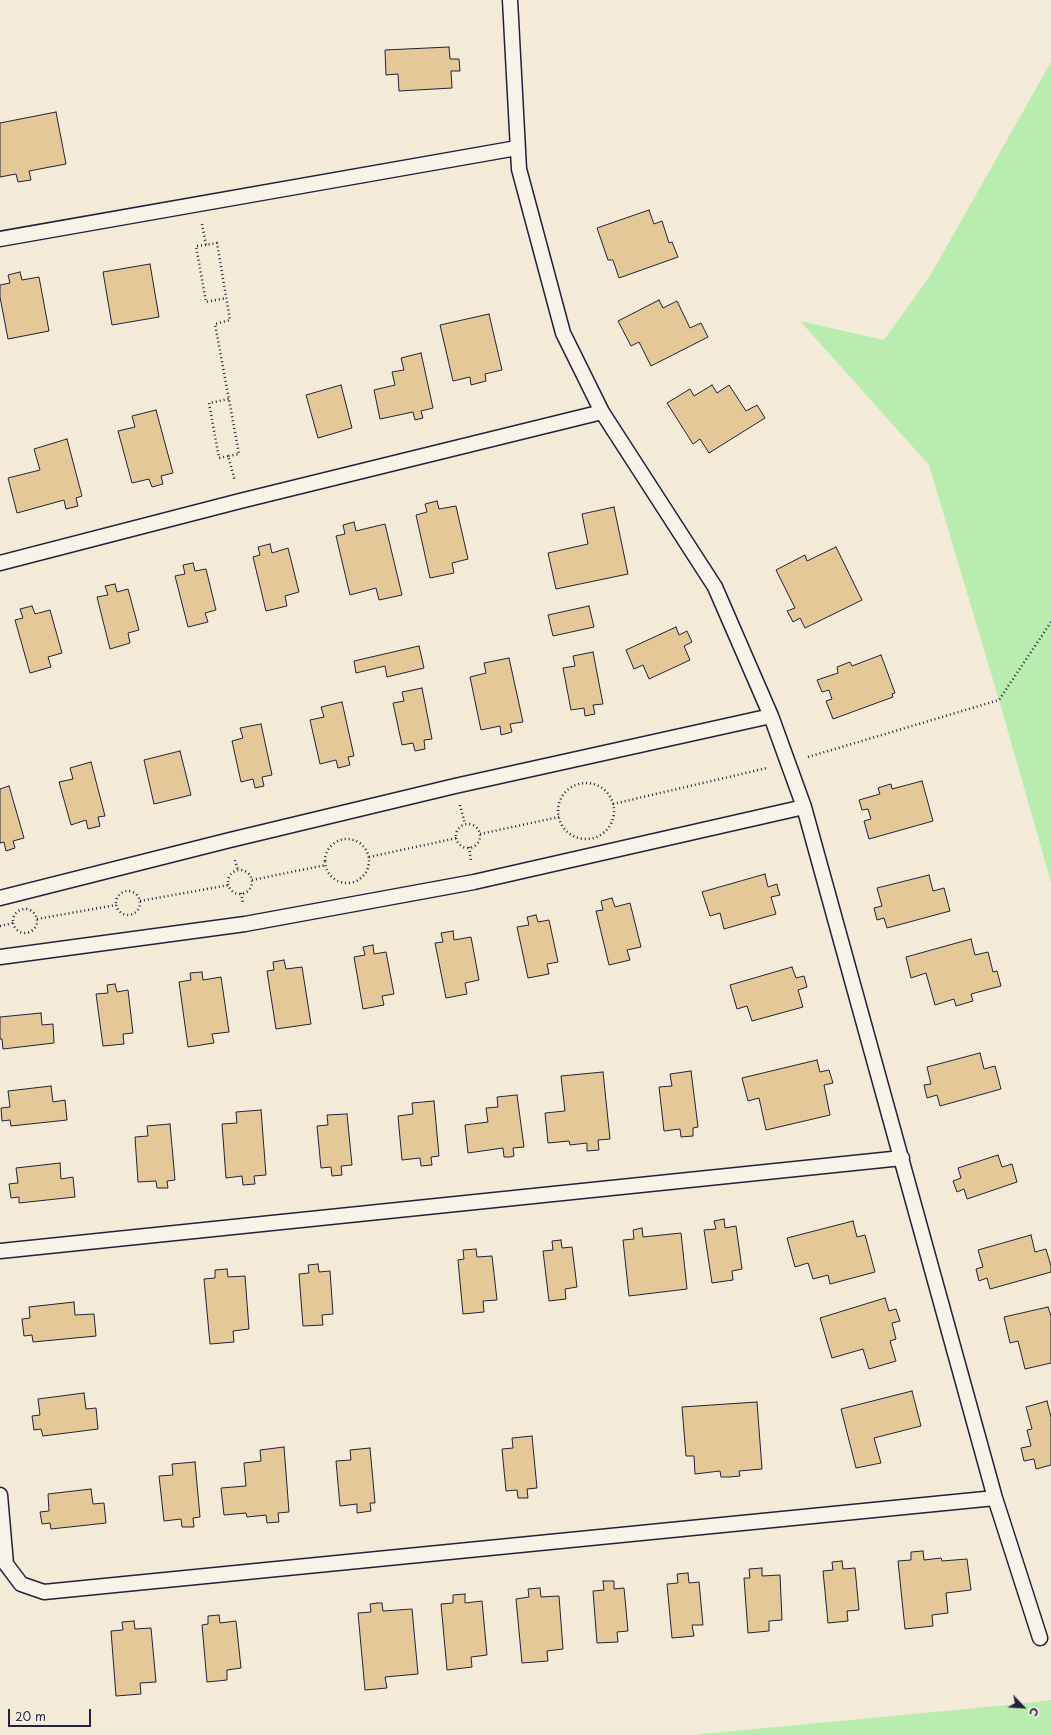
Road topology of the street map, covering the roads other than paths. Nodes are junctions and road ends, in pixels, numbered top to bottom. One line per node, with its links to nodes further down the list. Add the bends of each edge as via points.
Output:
1 (510, 0): 2 (lane)
2 (517, 148): 3 (lane); 4 (lane, via 519,169 563,333)
3 (0, 239)
4 (602, 412): 5 (lane); 6 (lane, via 715,587)
5 (0, 563)
6 (771, 716): 7 (lane); 8 (lane, via 448,788)
7 (804, 807): 9 (lane, via 474,882 246,924); 10 (lane)
8 (0, 898)
9 (0, 957)
10 (902, 1158): 11 (lane); 13 (lane)
11 (0, 1251)
12 (0, 1495): 13 (lane, via 6,1564 21,1584 44,1592)
13 (995, 1498): 14 (lane)
14 (1040, 1638)

